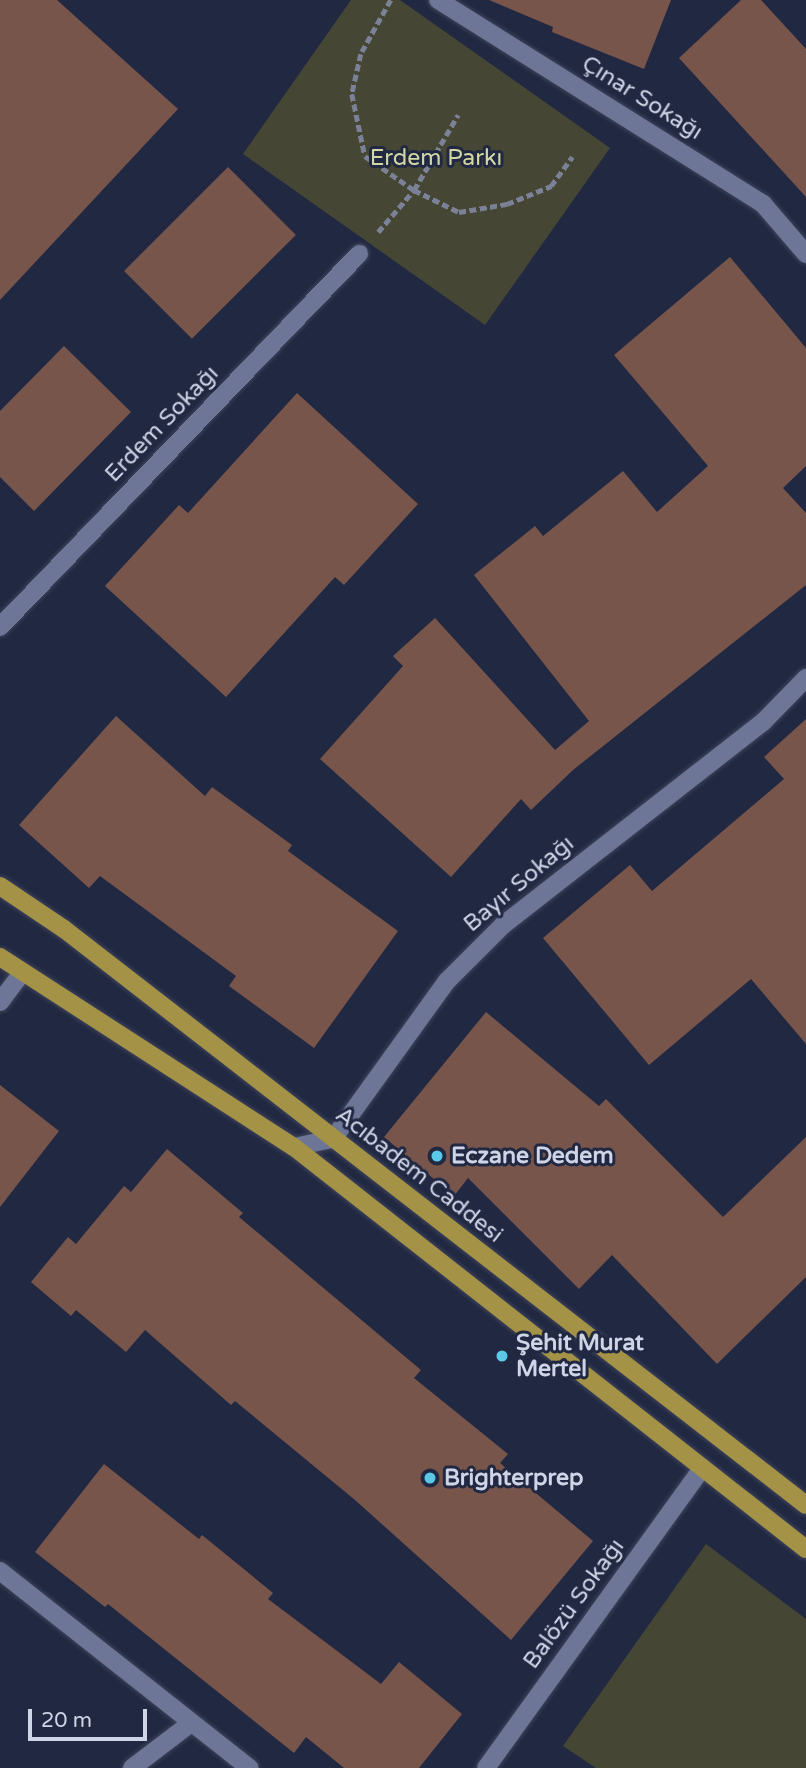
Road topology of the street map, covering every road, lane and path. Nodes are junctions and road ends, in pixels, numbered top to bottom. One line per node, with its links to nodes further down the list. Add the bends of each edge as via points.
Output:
1 (391, 0): 5 (path, via 361,54 352,94 365,156)
2 (438, 0): 7 (street, Çınar Sokağı, via 763,204)
3 (458, 115): 5 (path)
4 (572, 157): 5 (path, via 551,186 507,205 459,212)
5 (414, 190): 6 (path)
6 (359, 254): 8 (street, Erdem Sokağı)
7 (806, 254)
8 (0, 627)
9 (806, 678): 14 (street, Bayır Sokağı, via 763,722 503,925 447,981)
10 (0, 886): 14 (main road, Acıbadem Caddesi)
11 (0, 957): 12 (main road)
12 (22, 974): 13 (street); 15 (main road)
13 (0, 1002)
14 (333, 1139): 15 (street); 17 (main road, Acıbadem Caddesi)
15 (294, 1147): 16 (main road)
16 (702, 1468): 18 (main road); 23 (street, Balözü Sokağı)
17 (806, 1505)
18 (806, 1549)
19 (0, 1571): 20 (street)
20 (191, 1723): 21 (street); 22 (street)
21 (132, 1768)
22 (249, 1768)
23 (486, 1768)

